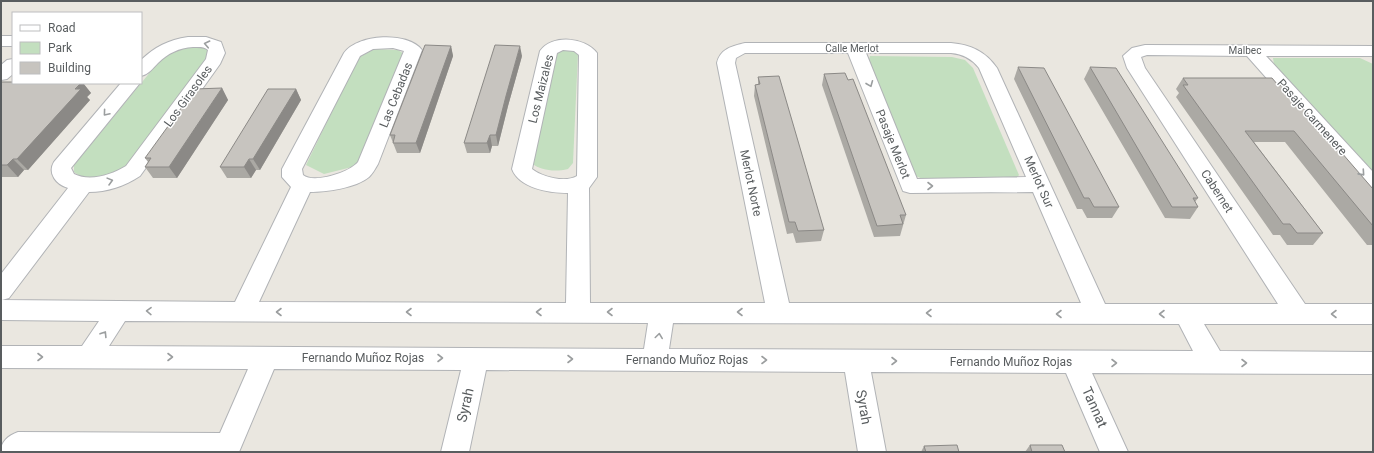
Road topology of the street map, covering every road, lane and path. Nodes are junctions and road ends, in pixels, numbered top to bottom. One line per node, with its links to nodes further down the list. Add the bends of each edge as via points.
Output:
1 (12, 41): 2 (street)
2 (1, 42)
3 (855, 48): 6 (street, Calle Merlot, via 750,48 738,49); 7 (street, Calle Merlot, via 951,48); 15 (street, Pasaje Merlot, one-way to 15, via 910,186)
4 (1251, 50): 5 (street, Malbec); 9 (street, Malbec, via 1141,50 1132,56); 17 (street, Pasaje Carmenere, one-way to 17)
5 (1373, 51)
6 (730, 54): 24 (street, Merlot Norte, via 726,63)
7 (974, 54): 15 (street, Merlot Sur, via 981,58 988,68)
8 (12, 65): 11 (street)
9 (1136, 68): 27 (street, Cabernet)
10 (142, 70): 13 (street, Los Girasoles, one-way to 10, via 113,181 133,171 214,60 217,50 215,46 206,42 173,45 155,55)
11 (1, 75)
12 (130, 84): 13 (street, Los Girasoles, one-way to 13, via 61,167 65,178)
13 (83, 184): 18 (street)
14 (302, 184): 14 (street, Las Cebadas, via 338,182 358,174 365,168 413,53 410,47 401,44 375,44 365,45 354,51 292,169 291,175); 21 (street)
15 (1039, 184): 25 (street, Merlot Sur)
16 (579, 185): 16 (street, Los Maizales, via 587,177 588,53 579,46 563,45 549,51 522,169 528,177 539,181); 22 (street, Los Maizales)
17 (1373, 185)
18 (1, 291)
19 (1, 310): 20 (street)
20 (118, 311): 21 (street, one-way to 20); 30 (street, one-way to 20)
21 (242, 312): 22 (street, one-way to 21)
22 (578, 312): 23 (street, one-way to 22)
23 (662, 312): 24 (street, one-way to 23); 33 (street, one-way to 23)
24 (779, 312): 25 (street, one-way to 24)
25 (1098, 314): 26 (street, one-way to 25)
26 (1186, 314): 27 (street); 36 (street)
27 (1298, 314): 28 (street, one-way to 27)
28 (1373, 314)
29 (1, 357): 30 (street, Fernando Muñoz Rojas, one-way to 30)
30 (89, 357): 31 (street, Fernando Muñoz Rojas, one-way to 31)
31 (266, 358): 32 (street, Fernando Muñoz Rojas, one-way to 32); 38 (street)
32 (476, 359): 33 (street, Fernando Muñoz Rojas, one-way to 33); 40 (street, Syrah)
33 (655, 359): 34 (street, Fernando Muñoz Rojas, one-way to 34)
34 (856, 361): 35 (street, Fernando Muñoz Rojas, one-way to 35); 41 (street, Syrah)
35 (1074, 362): 36 (street, Fernando Muñoz Rojas, one-way to 36); 42 (street, Tannat)
36 (1213, 363): 37 (street, Fernando Muñoz Rojas, one-way to 37)
37 (1373, 363)
38 (226, 449): 39 (street, via 18,445)
39 (13, 452)
40 (454, 452)
41 (872, 452)
42 (1114, 452)

